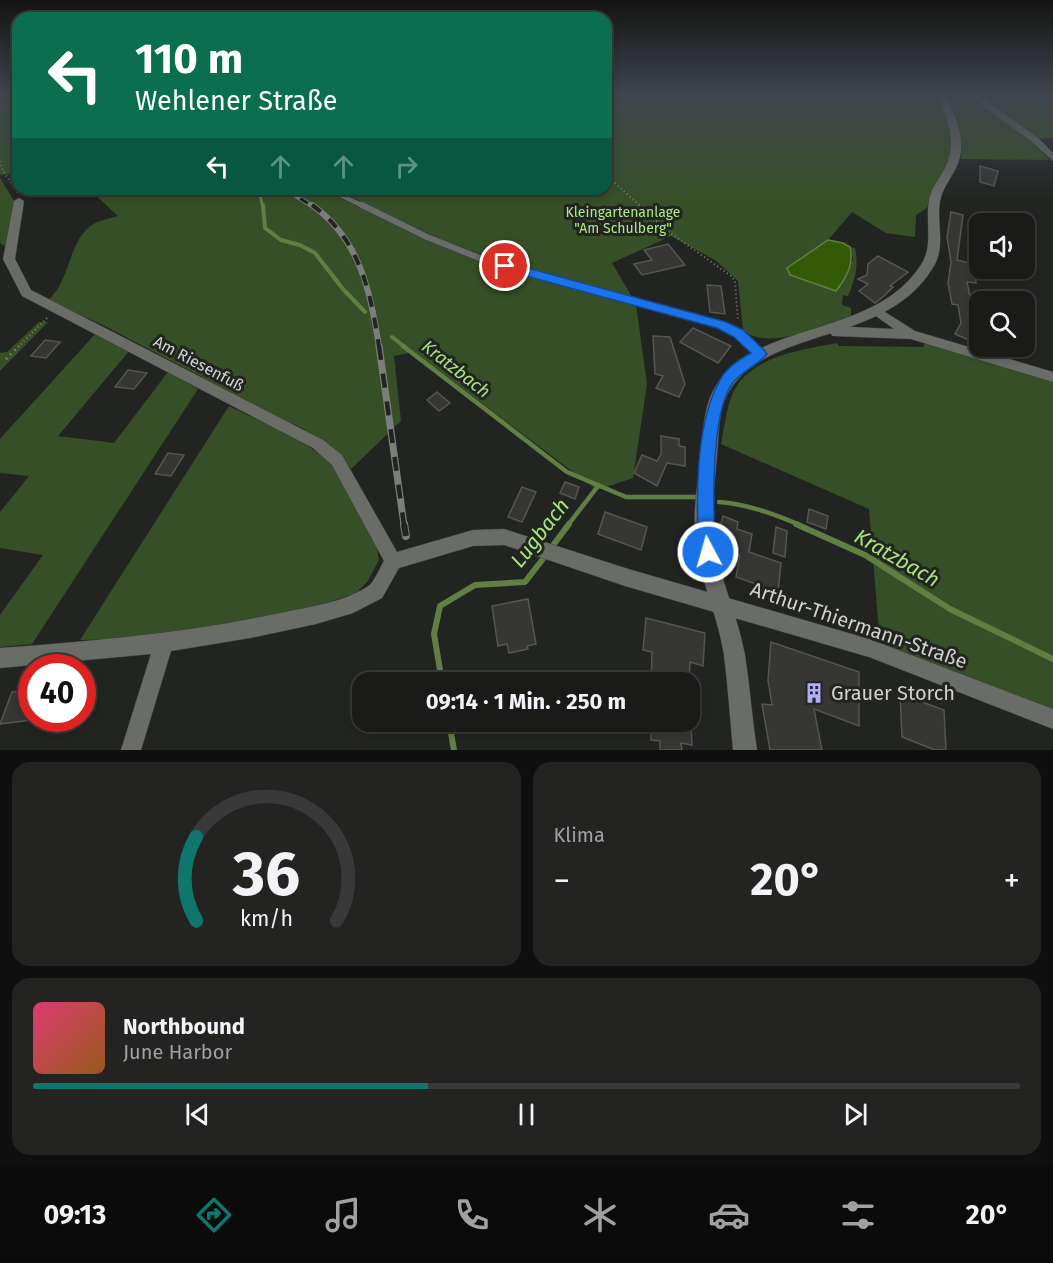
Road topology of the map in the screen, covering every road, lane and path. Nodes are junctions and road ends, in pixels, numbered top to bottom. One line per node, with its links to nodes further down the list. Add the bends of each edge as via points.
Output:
1 (955, 130): 11 (street, via 954,160 936,197 930,261 909,291)
2 (1021, 130): 3 (street)
3 (1053, 158)
4 (0, 160): 6 (path)
5 (612, 180): 13 (path, via 669,232 731,276 735,282)
6 (12, 184)
7 (18, 195): 9 (path)
8 (340, 195): 13 (lane, via 487,261 721,325)
9 (19, 201): 10 (street, Am Riesenfuß, via 9,259 26,293)
10 (57, 309): 16 (path); 18 (street, Am Riesenfuß, via 318,444 337,460)
11 (877, 311): 12 (street); 14 (street)
12 (833, 331): 14 (street); 15 (street)
13 (738, 334): 15 (lane)
14 (911, 334): 17 (street)
15 (760, 354): 19 (street, via 726,381 712,415 705,539)
16 (6, 359)
17 (1053, 376)
18 (393, 561): 19 (street, Arthur-Thiermann-Straße, via 473,538 504,537 625,577); 20 (street, via 376,592 353,604 250,629)
19 (720, 602): 22 (street, Arthur-Thiermann-Straße, via 888,655); 24 (street, via 733,654)
20 (164, 643): 21 (street); 23 (street)
21 (0, 658)
22 (1053, 719)
23 (131, 750)
24 (745, 750)

